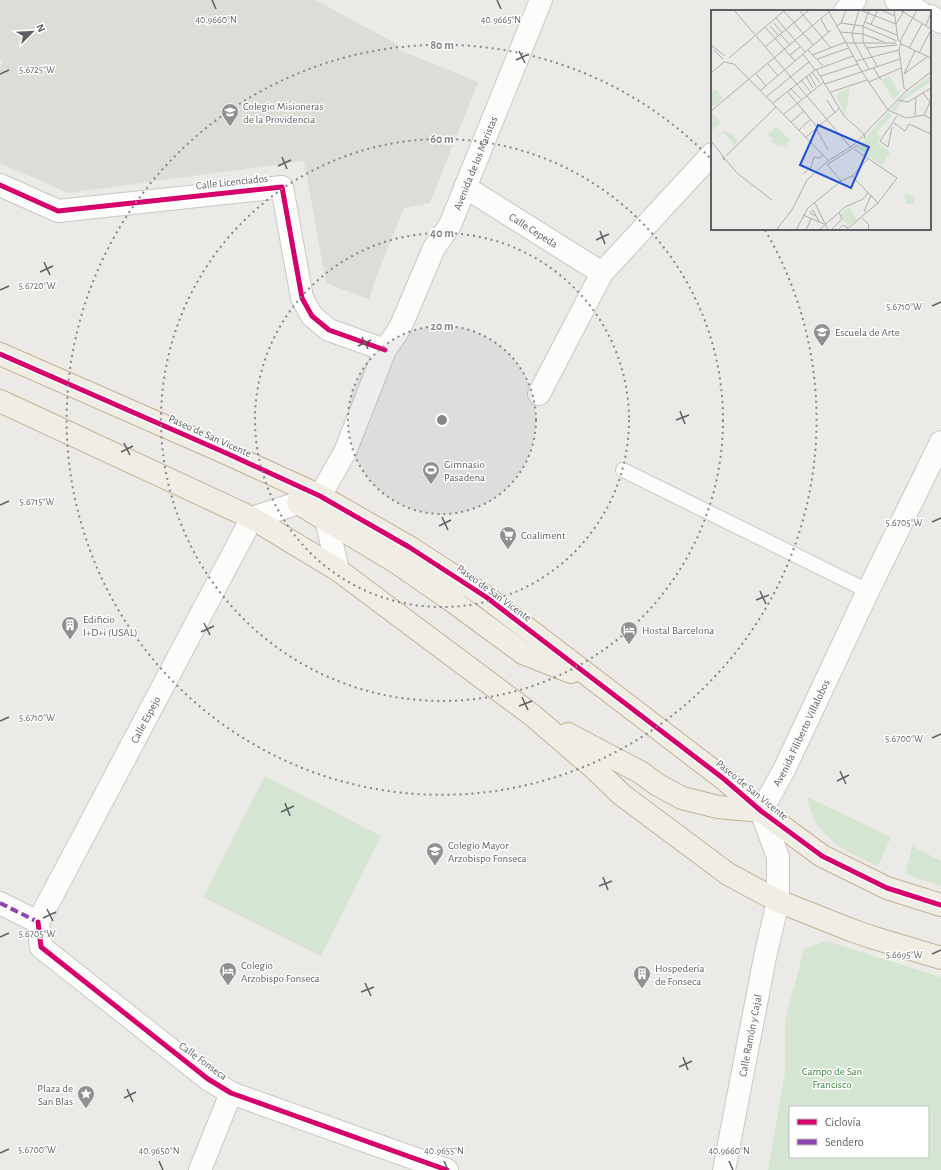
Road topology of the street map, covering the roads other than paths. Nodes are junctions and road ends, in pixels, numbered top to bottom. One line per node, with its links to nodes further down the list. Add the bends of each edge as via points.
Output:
1 (541, 0): 10 (street, Avenida de los Maristas)
2 (855, 0): 4 (street)
3 (896, 0): 5 (street)
4 (846, 10)
5 (917, 10)
6 (931, 17): 7 (street)
7 (941, 22)
8 (711, 155): 11 (street)
9 (0, 185): 12 (street, Calle Licenciados, via 58,211 282,186 302,298 312,316 329,330)
10 (466, 187): 11 (street, Calle Cepeda); 12 (street, Avenida de los Maristas, via 450,225 434,248 400,328)
11 (602, 273): 14 (street)
12 (385, 350): 18 (street, Avenida de los Maristas, via 345,452)
13 (0, 354): 18 (highway, Paseo de San Vicente)
14 (538, 394)
15 (0, 401): 20 (highway, Paseo de San Vicente)
16 (941, 442): 23 (street, Avenida Filiberto Villalobos)
17 (623, 470): 23 (lane)
18 (320, 496): 19 (street); 21 (street); 24 (highway, Paseo de San Vicente, via 469,585)
19 (298, 503): 20 (street); 21 (highway, Paseo de San Vicente)
20 (252, 518): 22 (highway, Paseo de San Vicente); 30 (street, Calle Espejo)
21 (326, 520): 22 (street); 24 (highway, Paseo de San Vicente, via 396,562 523,652)
22 (338, 570): 25 (highway, Paseo de San Vicente)
23 (868, 590): 26 (street, Avenida Filiberto Villalobos, via 784,770)
24 (596, 682): 26 (highway, Paseo de San Vicente)
25 (532, 715): 26 (highway, Paseo de San Vicente, via 640,772 682,798 718,807); 27 (highway, Paseo de San Vicente, via 622,795 728,874)
26 (762, 811): 27 (street, via 778,857); 29 (highway, Paseo de San Vicente, via 822,856 887,888)
27 (778, 901): 31 (highway, Paseo de San Vicente, via 871,937); 35 (street, Calle Ramón y Cajal)
28 (0, 903): 30 (street)
29 (941, 905)
30 (38, 922): 32 (street, Calle Fonseca, via 41,947 208,1079)
31 (941, 958)
32 (232, 1093): 33 (street); 34 (street, Calle Fonseca)
33 (200, 1170)
34 (447, 1170)
35 (724, 1170)

